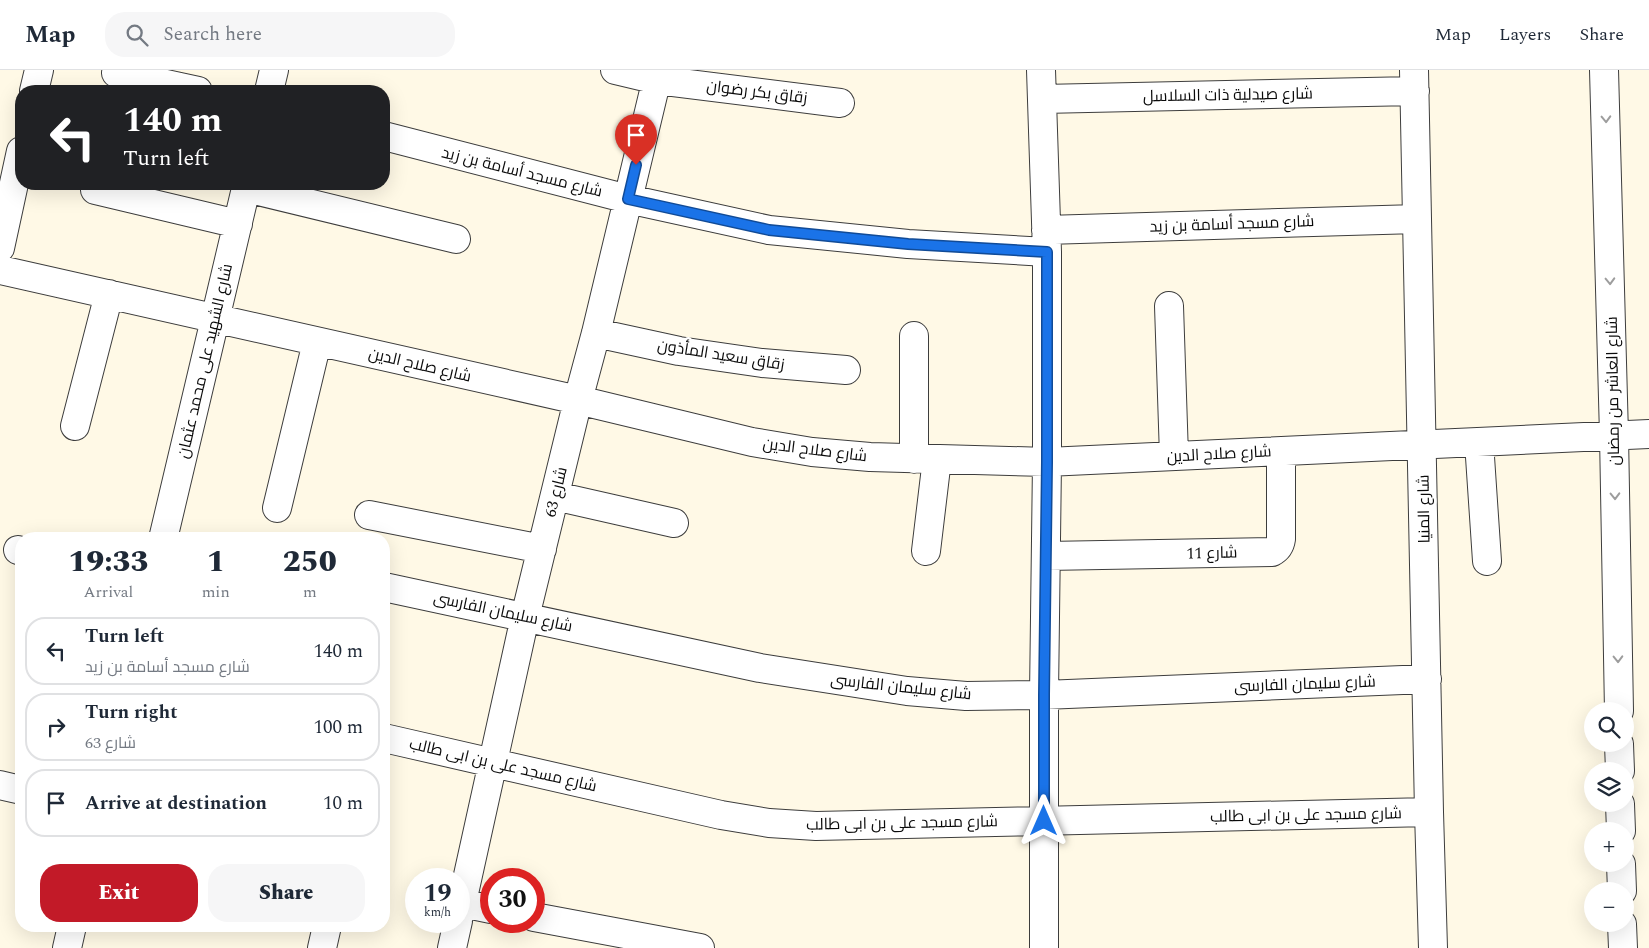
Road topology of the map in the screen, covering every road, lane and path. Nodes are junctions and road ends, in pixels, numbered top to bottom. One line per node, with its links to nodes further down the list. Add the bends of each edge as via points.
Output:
1 (39, 70): 9 (street)
2 (274, 70): 11 (street)
3 (615, 70): 7 (street, زقاق بكر رضوان)
4 (1041, 70): 12 (street)
5 (1604, 70): 36 (street, شارع العاشر من رمضان, one-way to 36)
6 (116, 73): 10 (street)
7 (658, 75): 13 (street, زقاق بكر رضوان); 19 (street, شارع 63)
8 (1415, 80): 12 (street, شارع صيدلية ذات السلاسل); 20 (street, شارع المنيا)
9 (35, 85)
10 (171, 85)
11 (270, 85)
12 (1042, 99): 23 (street)
13 (840, 103)
14 (390, 138): 19 (street, شارع مسجد أسامة بن زيد)
15 (15, 179): 24 (street)
16 (95, 190): 21 (street)
17 (246, 190): 21 (street, شارع الشهيد على محمد عثمان)
18 (263, 190): 22 (street)
19 (628, 199): 23 (street, شارع مسجد أسامة بن زيد, via 769,230 908,244); 29 (street, شارع 63)
20 (1417, 219): 23 (street, شارع مسجد أسامة بن زيد); 38 (street, شارع المنيا)
21 (238, 224): 28 (street, شارع الشهيد على محمد عثمان)
22 (456, 239)
23 (1046, 241): 42 (street)
24 (0, 248)
25 (0, 270): 26 (street, شارع صلاح الدين)
26 (109, 294): 28 (street, شارع صلاح الدين); 34 (street)
27 (1169, 306): 40 (street)
28 (216, 318): 31 (street, شارع صلاح الدين); 47 (street, شارع الشهيد على محمد عثمان)
29 (596, 333): 32 (street, زقاق سعيد المأذون, via 734,359); 33 (street, شارع 63)
30 (914, 336): 41 (street)
31 (317, 342): 33 (street, شارع صلاح الدين); 44 (street)
32 (846, 370)
33 (578, 400): 41 (street, شارع صلاح الدين, via 761,444 812,452); 43 (street, شارع 63)
34 (74, 426)
35 (1649, 434): 36 (street, شارع صلاح الدين)
36 (1614, 435): 37 (street, شارع صلاح الدين); 56 (street, شارع العاشر من رمضان, one-way to 56)
37 (1479, 442): 38 (street, شارع صلاح الدين); 51 (street)
38 (1422, 444): 39 (street, شارع صلاح الدين); 54 (street, شارع المنيا)
39 (1281, 451): 40 (street, شارع صلاح الدين); 50 (street, شارع 11, via 1281,539 1277,550)
40 (1174, 456): 42 (street, شارع صلاح الدين)
41 (926, 459): 42 (street, شارع صلاح الدين); 49 (street)
42 (1047, 462): 50 (street)
43 (555, 496): 46 (street); 48 (street, شارع 63)
44 (276, 508)
45 (369, 515): 48 (street)
46 (674, 523)
47 (165, 532)
48 (542, 549): 53 (street, شارع 63)
49 (926, 551)
50 (1046, 556): 55 (street)
51 (1487, 561)
52 (390, 588): 53 (street, شارع سليمان الفارسى)
53 (525, 617): 55 (street, شارع سليمان الفارسى, via 760,668 850,683 966,696); 58 (street, شارع 63)
54 (1427, 679): 55 (street, شارع سليمان الفارسى); 61 (street, شارع المنيا)
55 (1044, 695): 62 (street)
56 (1619, 702)
57 (390, 739): 58 (street, شارع مسجد على بن ابى طالب)
58 (493, 763): 62 (street, شارع مسجد على بن ابى طالب, via 769,823 816,826); 63 (street, شارع 63)
59 (0, 785): 60 (street)
60 (15, 789)
61 (1429, 812): 62 (street, شارع مسجد على بن ابى طالب); 74 (street, شارع المنيا)
62 (1044, 821): 73 (street)
63 (469, 868)
64 (545, 919): 72 (street)
65 (71, 932): 69 (street)
66 (325, 932): 70 (street)
67 (1622, 932): 75 (street)
68 (455, 933): 71 (street, شارع 63)
69 (67, 948)
70 (322, 948)
71 (452, 948)
72 (700, 948)
73 (1044, 948)
74 (1433, 948)
75 (1622, 948)

